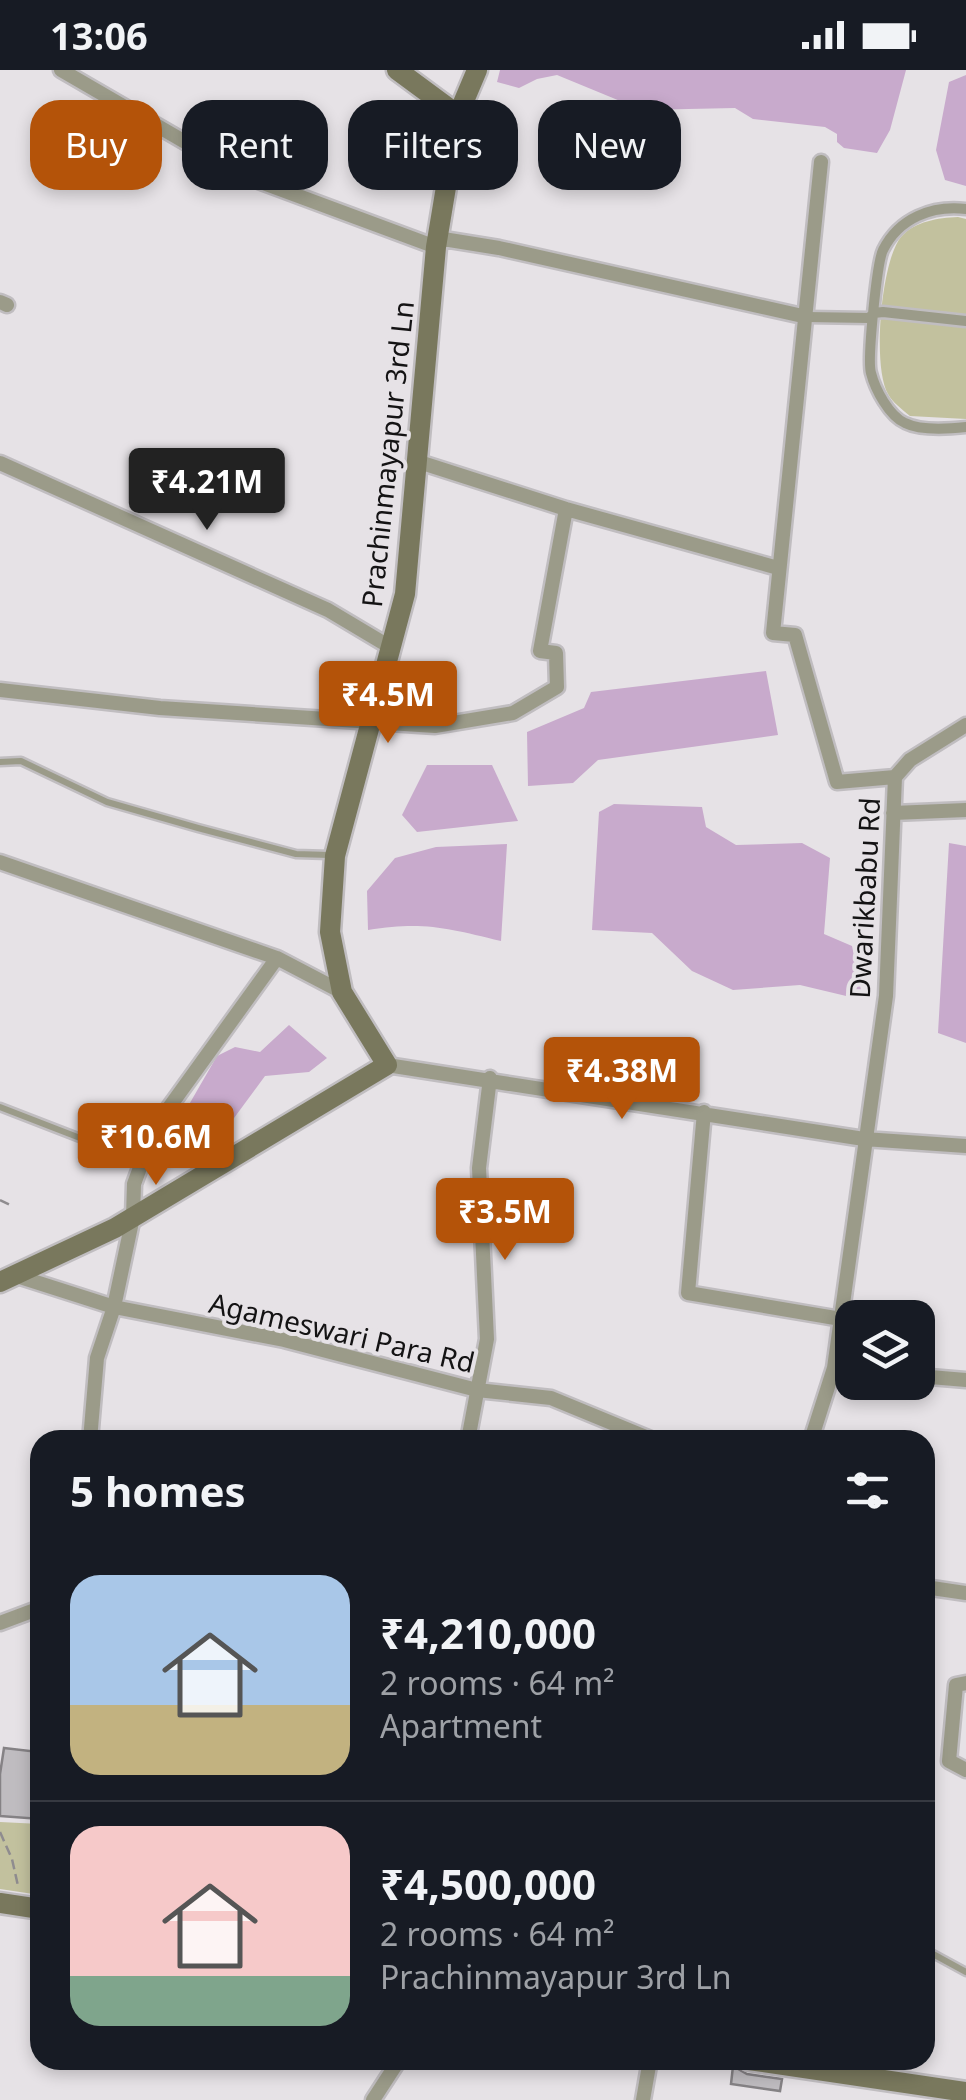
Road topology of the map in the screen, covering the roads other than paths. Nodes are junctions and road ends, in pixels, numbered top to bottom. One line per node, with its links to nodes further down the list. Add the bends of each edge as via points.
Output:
1 (61, 70): 9 (street, via 242,175)
2 (398, 70): 4 (main road)
3 (477, 70): 5 (main road, Prachinmayapur 3rd Ln)
4 (438, 100)
5 (464, 100)
6 (821, 162): 11 (street, Dwarikbabu Rd)
7 (445, 190): 9 (main road, Prachinmayapur 3rd Ln)
8 (966, 208): 10 (street, via 921,213 891,238 880,254)
9 (436, 242): 11 (street, via 499,248); 14 (main road, Prachinmayapur 3rd Ln)
10 (874, 313): 11 (street); 12 (street); 13 (street, via 870,370 883,400 904,423)
11 (807, 317): 17 (street, Dwarikbabu Rd)
12 (966, 320)
13 (966, 428)
14 (416, 462): 16 (street); 18 (main road, Prachinmayapur 3rd Ln, via 404,594)
15 (0, 463): 18 (street, via 328,610)
16 (566, 509): 17 (street); 20 (street, via 540,651 556,653 557,686 513,713 435,726)
17 (778, 568): 23 (street, Dwarikbabu Rd, via 773,633 795,635 837,782)
18 (390, 647): 20 (main road, Prachinmayapur 3rd Ln)
19 (0, 690): 20 (street)
20 (370, 723): 26 (main road, Prachinmayapur 3rd Ln)
21 (966, 725): 23 (street)
22 (0, 762): 26 (lane, via 21,761 107,802 198,828 296,854)
23 (895, 777): 25 (street, Dwarikbabu Rd)
24 (966, 810): 25 (street)
25 (893, 813): 34 (street, Dwarikbabu Rd, via 886,996)
26 (335, 856): 29 (main road, Prachinmayapur 3rd Ln, via 330,932)
27 (0, 862): 28 (street)
28 (277, 958): 29 (street); 36 (street, via 154,1127)
29 (342, 992): 30 (main road, Prachinmayapur 3rd Ln)
30 (386, 1065): 31 (street); 37 (main road)
31 (490, 1078): 33 (street); 46 (street, via 480,1168 487,1338)
32 (0, 1107): 36 (lane)
33 (704, 1112): 34 (street); 41 (street, via 688,1293)
34 (864, 1144): 35 (street); 39 (street, Dwarikbabu Rd)
35 (966, 1146)
36 (142, 1162): 37 (street)
37 (133, 1217): 38 (main road); 40 (street)
38 (9, 1279): 40 (street, Agameswari Para Rd)
39 (844, 1300)
40 (114, 1307): 46 (street, Agameswari Para Rd, via 284,1340); 47 (street, via 97,1358)
41 (835, 1319)
42 (835, 1361): 43 (street, Dwarikbabu Rd)
43 (834, 1368): 50 (street, Dwarikbabu Rd)
44 (935, 1377): 45 (street)
45 (966, 1380)
46 (478, 1390): 48 (street); 49 (street, Agameswari Para Rd, via 551,1398)
47 (91, 1430)
48 (470, 1430)
49 (629, 1430)
50 (814, 1430)
51 (935, 1589): 52 (street)
52 (966, 1593)
53 (30, 1612): 54 (street)
54 (0, 1623)
55 (966, 1684): 56 (street, via 956,1685 949,1761)
56 (963, 1769)
57 (0, 1902): 58 (main road)
58 (30, 1907)
59 (935, 1955): 60 (lane)
60 (966, 1972)
61 (392, 2070): 65 (street)
62 (648, 2070): 66 (street)
63 (817, 2070): 64 (main road)
64 (966, 2092)
65 (373, 2100)
66 (643, 2100)

